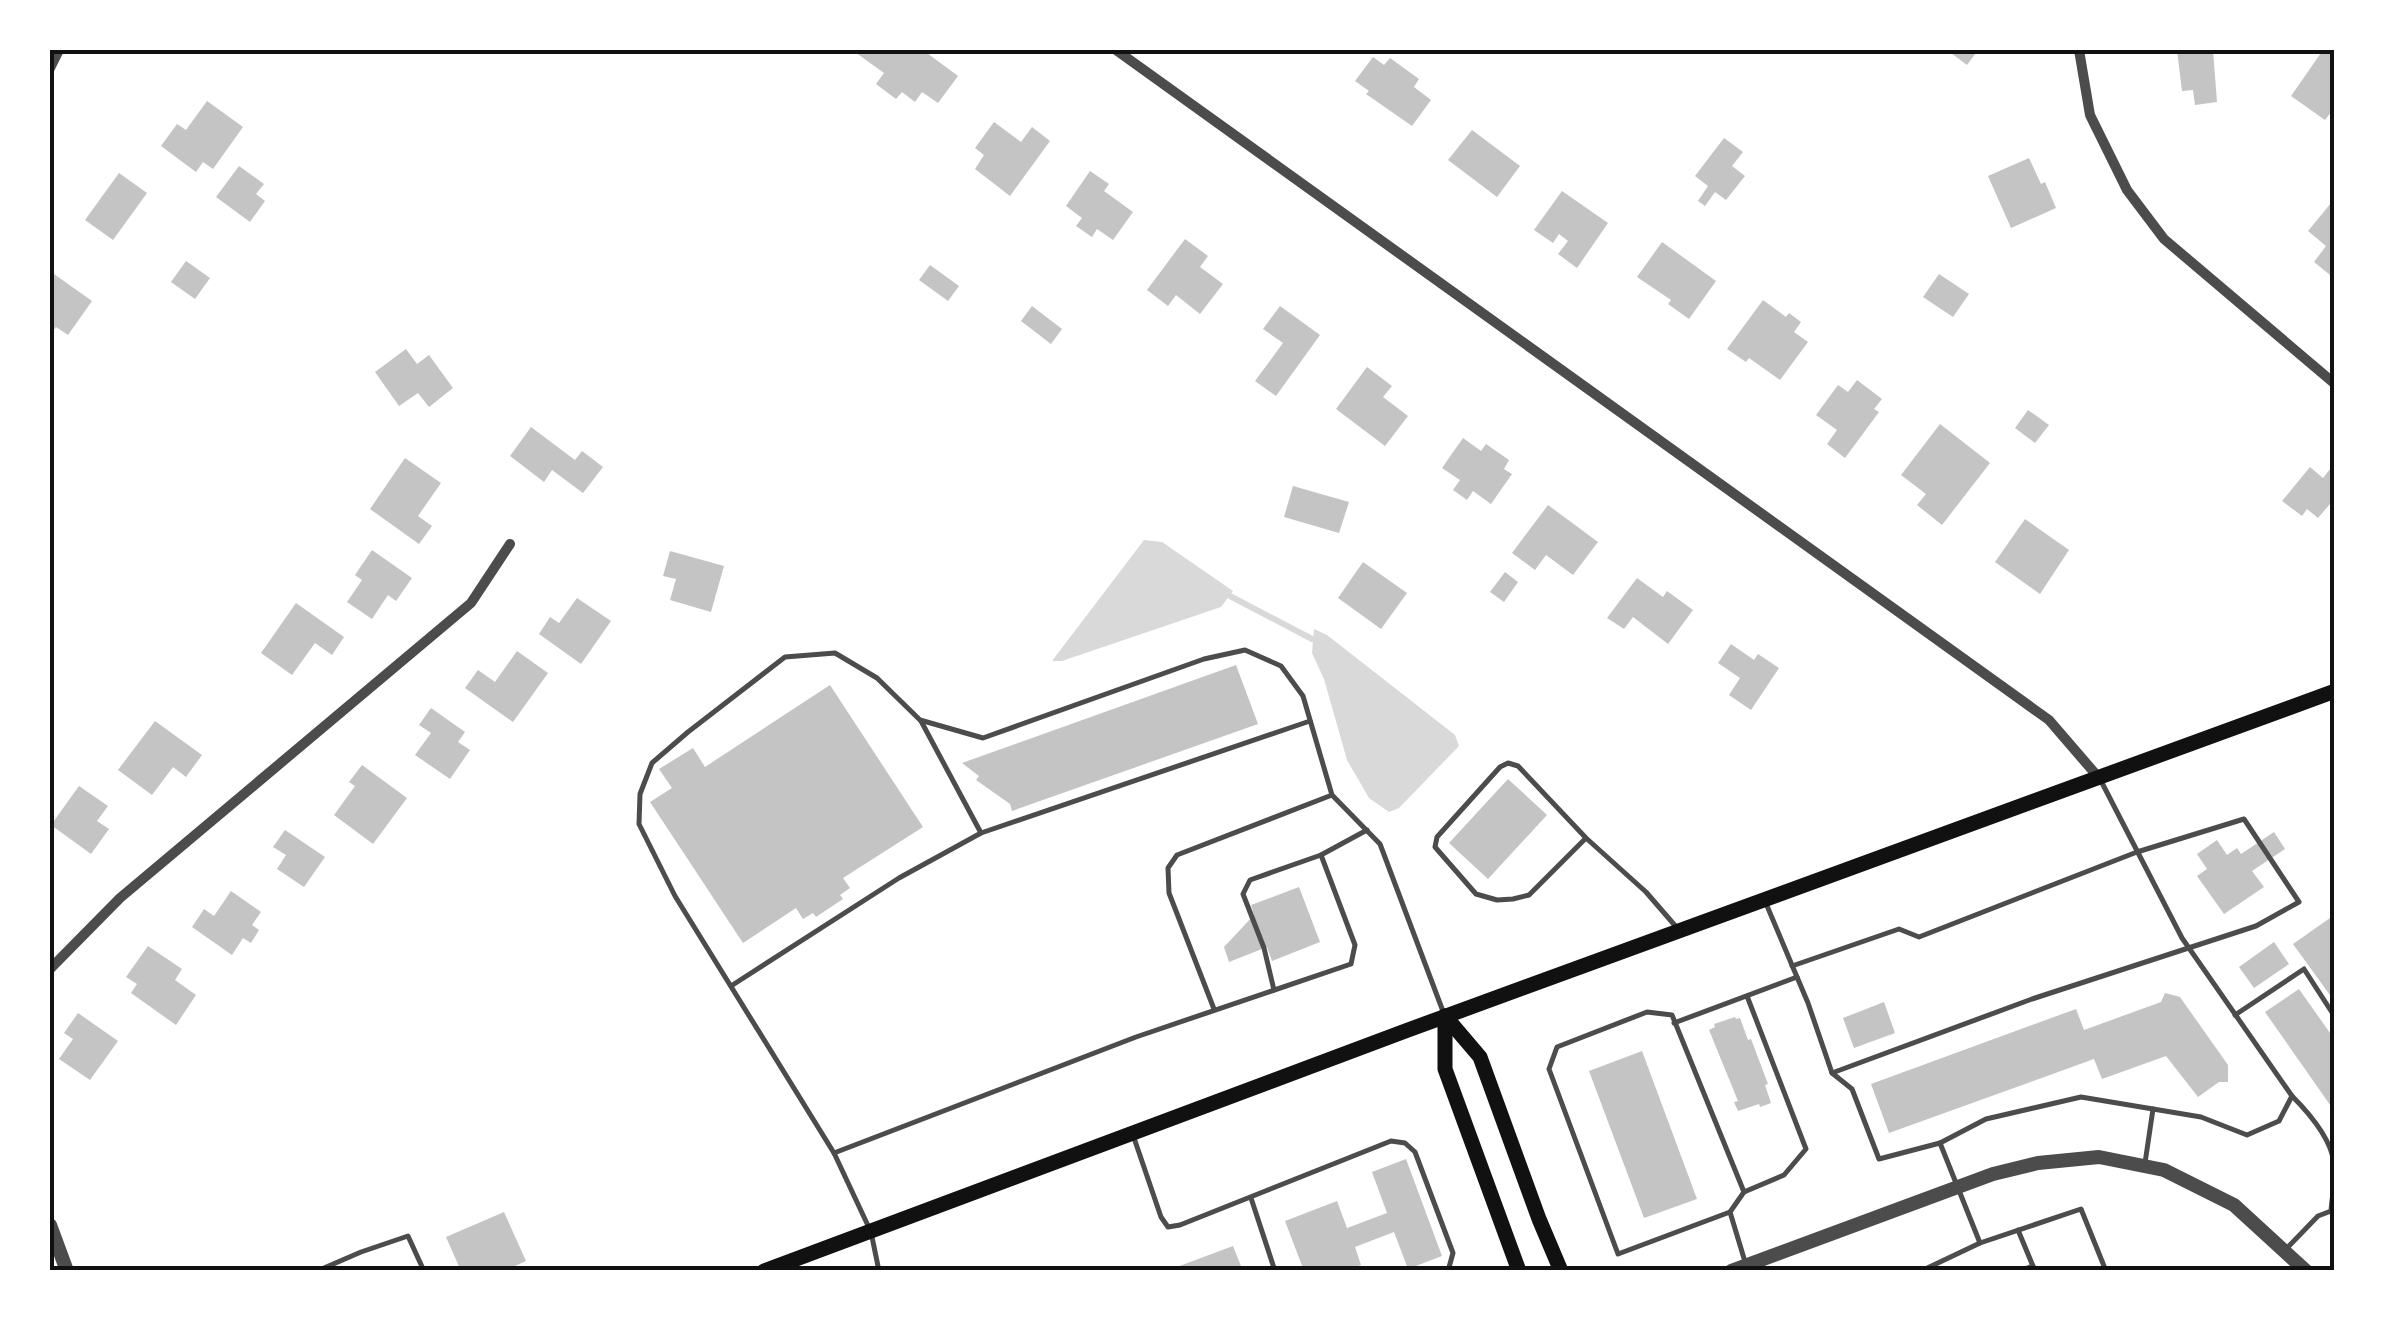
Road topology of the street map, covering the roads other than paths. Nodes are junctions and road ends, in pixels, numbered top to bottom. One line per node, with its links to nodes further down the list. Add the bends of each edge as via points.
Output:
1 (59, 50): 4 (street)
2 (1116, 50): 10 (street, via 2049,720)
3 (2079, 50): 5 (street, via 2090,114 2127,190 2164,240)
4 (50, 68)
5 (2335, 384)
6 (510, 544): 21 (street, via 470,604 120,898)
7 (2335, 691): 10 (main road)
8 (920, 720): 9 (lane, via 983,738 1244,650 1281,666 1303,696); 13 (lane); 23 (lane, via 877,678 835,653 785,657 652,763 640,794 639,824)
9 (1310, 721): 11 (lane); 13 (lane)
10 (2100, 778): 15 (lane); 17 (main road)
11 (1332, 796): 12 (lane); 26 (lane, via 1177,855 1168,868 1170,892)
12 (1367, 830): 16 (lane); 28 (lane, via 1380,844)
13 (980, 833): 23 (lane)
14 (1586, 838): 14 (lane, via 1528,895 1513,900 1476,894 1435,847 1436,837 1508,764 1518,766); 18 (lane)
15 (2137, 852): 19 (lane); 19 (lane, via 2244,819 2298,902 2256,926); 20 (lane, via 1919,937 1900,930)
16 (1321, 856): 24 (lane, via 1250,880 1244,894); 24 (lane, via 1355,944 1351,964)
17 (1765, 900): 18 (main road); 20 (lane)
18 (1680, 931): 28 (main road)
19 (2188, 948): 27 (lane); 31 (lane)
20 (1792, 966): 22 (lane)
21 (50, 970)
22 (1797, 977): 25 (lane); 31 (lane)
23 (731, 986): 36 (lane)
24 (1274, 990): 26 (lane)
25 (1748, 996): 30 (lane); 39 (lane, via 1806,1149 1784,1174)
26 (1215, 1010): 36 (lane)
27 (2236, 1015): 29 (lane, via 2304,969); 32 (lane)
28 (1445, 1016): 34 (main road); 57 (main road, via 1444,1069); 58 (main road, via 1480,1056)
29 (2335, 1017)
30 (1674, 1024): 39 (lane); 41 (lane, via 1672,1015 1646,1012 1557,1047 1549,1069 1618,1254)
31 (1832, 1073): 35 (lane, via 1852,1089 1880,1159)
32 (2292, 1096): 33 (lane, via 2279,1121 2247,1135 2201,1117); 42 (lane, via 2332,1154)
33 (2152, 1109): 35 (lane, via 2081,1097 1986,1118); 37 (lane)
34 (1132, 1134): 40 (lane, via 1168,1227); 45 (main road)
35 (1940, 1143): 38 (lane)
36 (834, 1153): 45 (lane)
37 (2145, 1166): 38 (street, via 2098,1157 2038,1163); 47 (street, via 2234,1204)
38 (1958, 1187): 46 (lane); 50 (street)
39 (1744, 1192): 41 (lane)
40 (1250, 1197): 55 (lane); 56 (lane, via 1391,1141 1405,1143 1415,1152 1453,1253)
41 (1730, 1212): 50 (lane)
42 (2333, 1212): 47 (lane, via 2318,1216)
43 (50, 1225): 48 (street)
44 (2018, 1230): 46 (lane); 49 (lane); 61 (lane, via 2081,1209)
45 (871, 1232): 53 (main road); 54 (lane)
46 (1980, 1243): 59 (lane)
47 (2285, 1250): 62 (street)
48 (60, 1265)
49 (2034, 1268): 60 (lane)
50 (1741, 1269)
51 (317, 1271): 52 (lane, via 408,1236)
52 (424, 1271)
53 (764, 1271)
54 (879, 1271)
55 (1275, 1271)
56 (1448, 1271)
57 (1519, 1271)
58 (1561, 1271)
59 (1921, 1271)
60 (2019, 1271)
61 (2106, 1271)
62 (2306, 1271)

